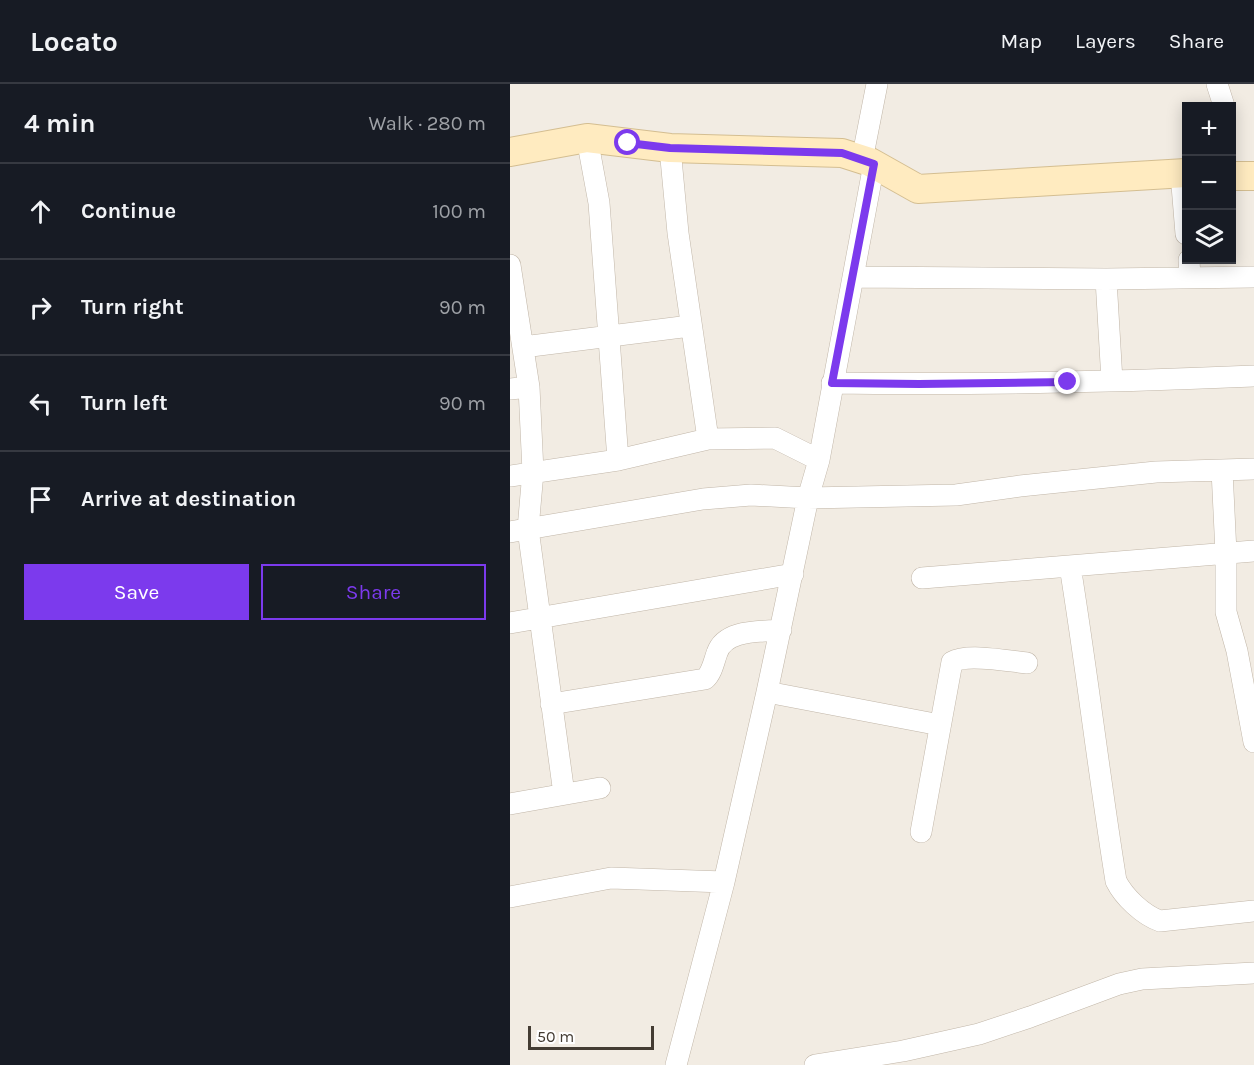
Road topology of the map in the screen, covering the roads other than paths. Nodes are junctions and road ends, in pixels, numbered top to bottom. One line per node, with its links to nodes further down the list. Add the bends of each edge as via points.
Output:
1 (877, 84): 7 (street)
2 (1217, 84): 3 (street)
3 (1223, 102)
4 (587, 138): 5 (street); 6 (street); 17 (street, via 599,203)
5 (670, 148): 7 (street, via 842,153); 16 (street)
6 (510, 152)
7 (868, 162): 8 (street, via 918,189); 13 (street)
8 (1182, 173)
9 (1236, 176): 10 (street)
10 (1254, 176)
11 (510, 265): 18 (street)
12 (1190, 268): 14 (street); 15 (street)
13 (853, 277): 15 (street); 21 (street)
14 (1254, 277)
15 (1106, 279): 20 (street)
16 (690, 326): 17 (street); 23 (street)
17 (609, 335): 18 (street); 24 (street)
18 (523, 347): 22 (street)
19 (1254, 376): 20 (street)
20 (1112, 381): 21 (street)
21 (832, 383): 25 (street)
22 (520, 388): 28 (street)
23 (708, 439): 24 (street); 25 (street, via 775,438)
24 (618, 460): 28 (street)
25 (819, 460): 30 (street)
26 (1254, 469): 27 (street)
27 (1221, 470): 30 (street, via 1101,477 956,495); 33 (street)
28 (533, 472): 29 (street); 31 (street)
29 (510, 476)
30 (808, 498): 31 (street, via 752,495 703,499); 35 (street)
31 (519, 531): 37 (street)
32 (1254, 551): 33 (street)
33 (1226, 553): 34 (street); 44 (street, via 1226,612)
34 (1070, 566): 36 (street); 51 (street, via 1119,887 1151,918 1160,921)
35 (793, 574): 37 (street); 39 (street)
36 (922, 578)
37 (540, 619): 38 (street); 42 (street)
38 (510, 623)
39 (781, 630): 41 (street); 42 (street, via 745,633 724,641 705,679)
40 (1027, 663): 43 (street, via 969,658 954,661)
41 (767, 692): 43 (street); 49 (street)
42 (551, 704): 46 (street)
43 (940, 725): 48 (street)
44 (1253, 736)
45 (600, 788): 46 (street)
46 (564, 794): 47 (street)
47 (510, 804)
48 (921, 832)
49 (724, 882): 50 (street, via 611,878); 53 (street)
50 (510, 897)
51 (1254, 911)
52 (1254, 973): 54 (street, via 1142,979 979,1034)
53 (676, 1065)
54 (815, 1065)

